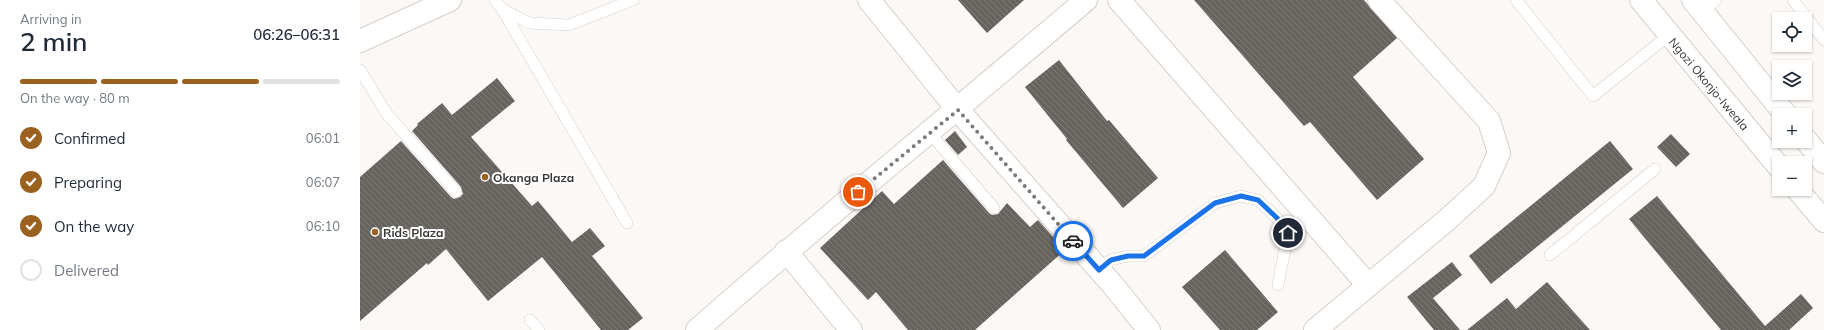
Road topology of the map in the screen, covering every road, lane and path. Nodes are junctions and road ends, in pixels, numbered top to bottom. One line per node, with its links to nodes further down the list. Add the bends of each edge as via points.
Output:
1 (450, 0): 14 (street)
2 (633, 0): 10 (lane, via 569,25 529,23)
3 (869, 0): 17 (street)
4 (1086, 0): 17 (street)
5 (1118, 0): 32 (street)
6 (1379, 0): 32 (street, via 1489,121 1499,152 1484,186)
7 (1516, 0): 12 (lane, via 1593,96)
8 (1641, 0): 12 (street, Ngozi Okonjo-Iweala)
9 (1793, 0): 13 (lane)
10 (499, 4): 27 (lane)
11 (1704, 4): 16 (street)
12 (1669, 35): 20 (street, Ngozi Okonjo-Iweala)
13 (1824, 40)
14 (360, 41)
15 (360, 70): 23 (lane, via 387,114)
16 (1781, 108)
17 (958, 110): 18 (street); 30 (street)
18 (929, 132): 25 (lane); 28 (street)
19 (1812, 147): 21 (street)
20 (1772, 159)
21 (1824, 162)
22 (1655, 169): 29 (lane)
23 (456, 192)
24 (1803, 196): 26 (street)
25 (994, 208)
26 (1824, 221)
27 (627, 223)
28 (786, 251): 35 (street); 36 (street)
29 (1550, 255)
30 (1099, 270): 31 (lane, via 1111,260 1144,256 1215,203 1241,196 1258,200 1288,233); 37 (street)
31 (1278, 285)
32 (1368, 285): 38 (street)
33 (530, 320): 34 (lane)
34 (539, 330)
35 (698, 330)
36 (851, 330)
37 (1149, 330)
38 (1315, 330)

